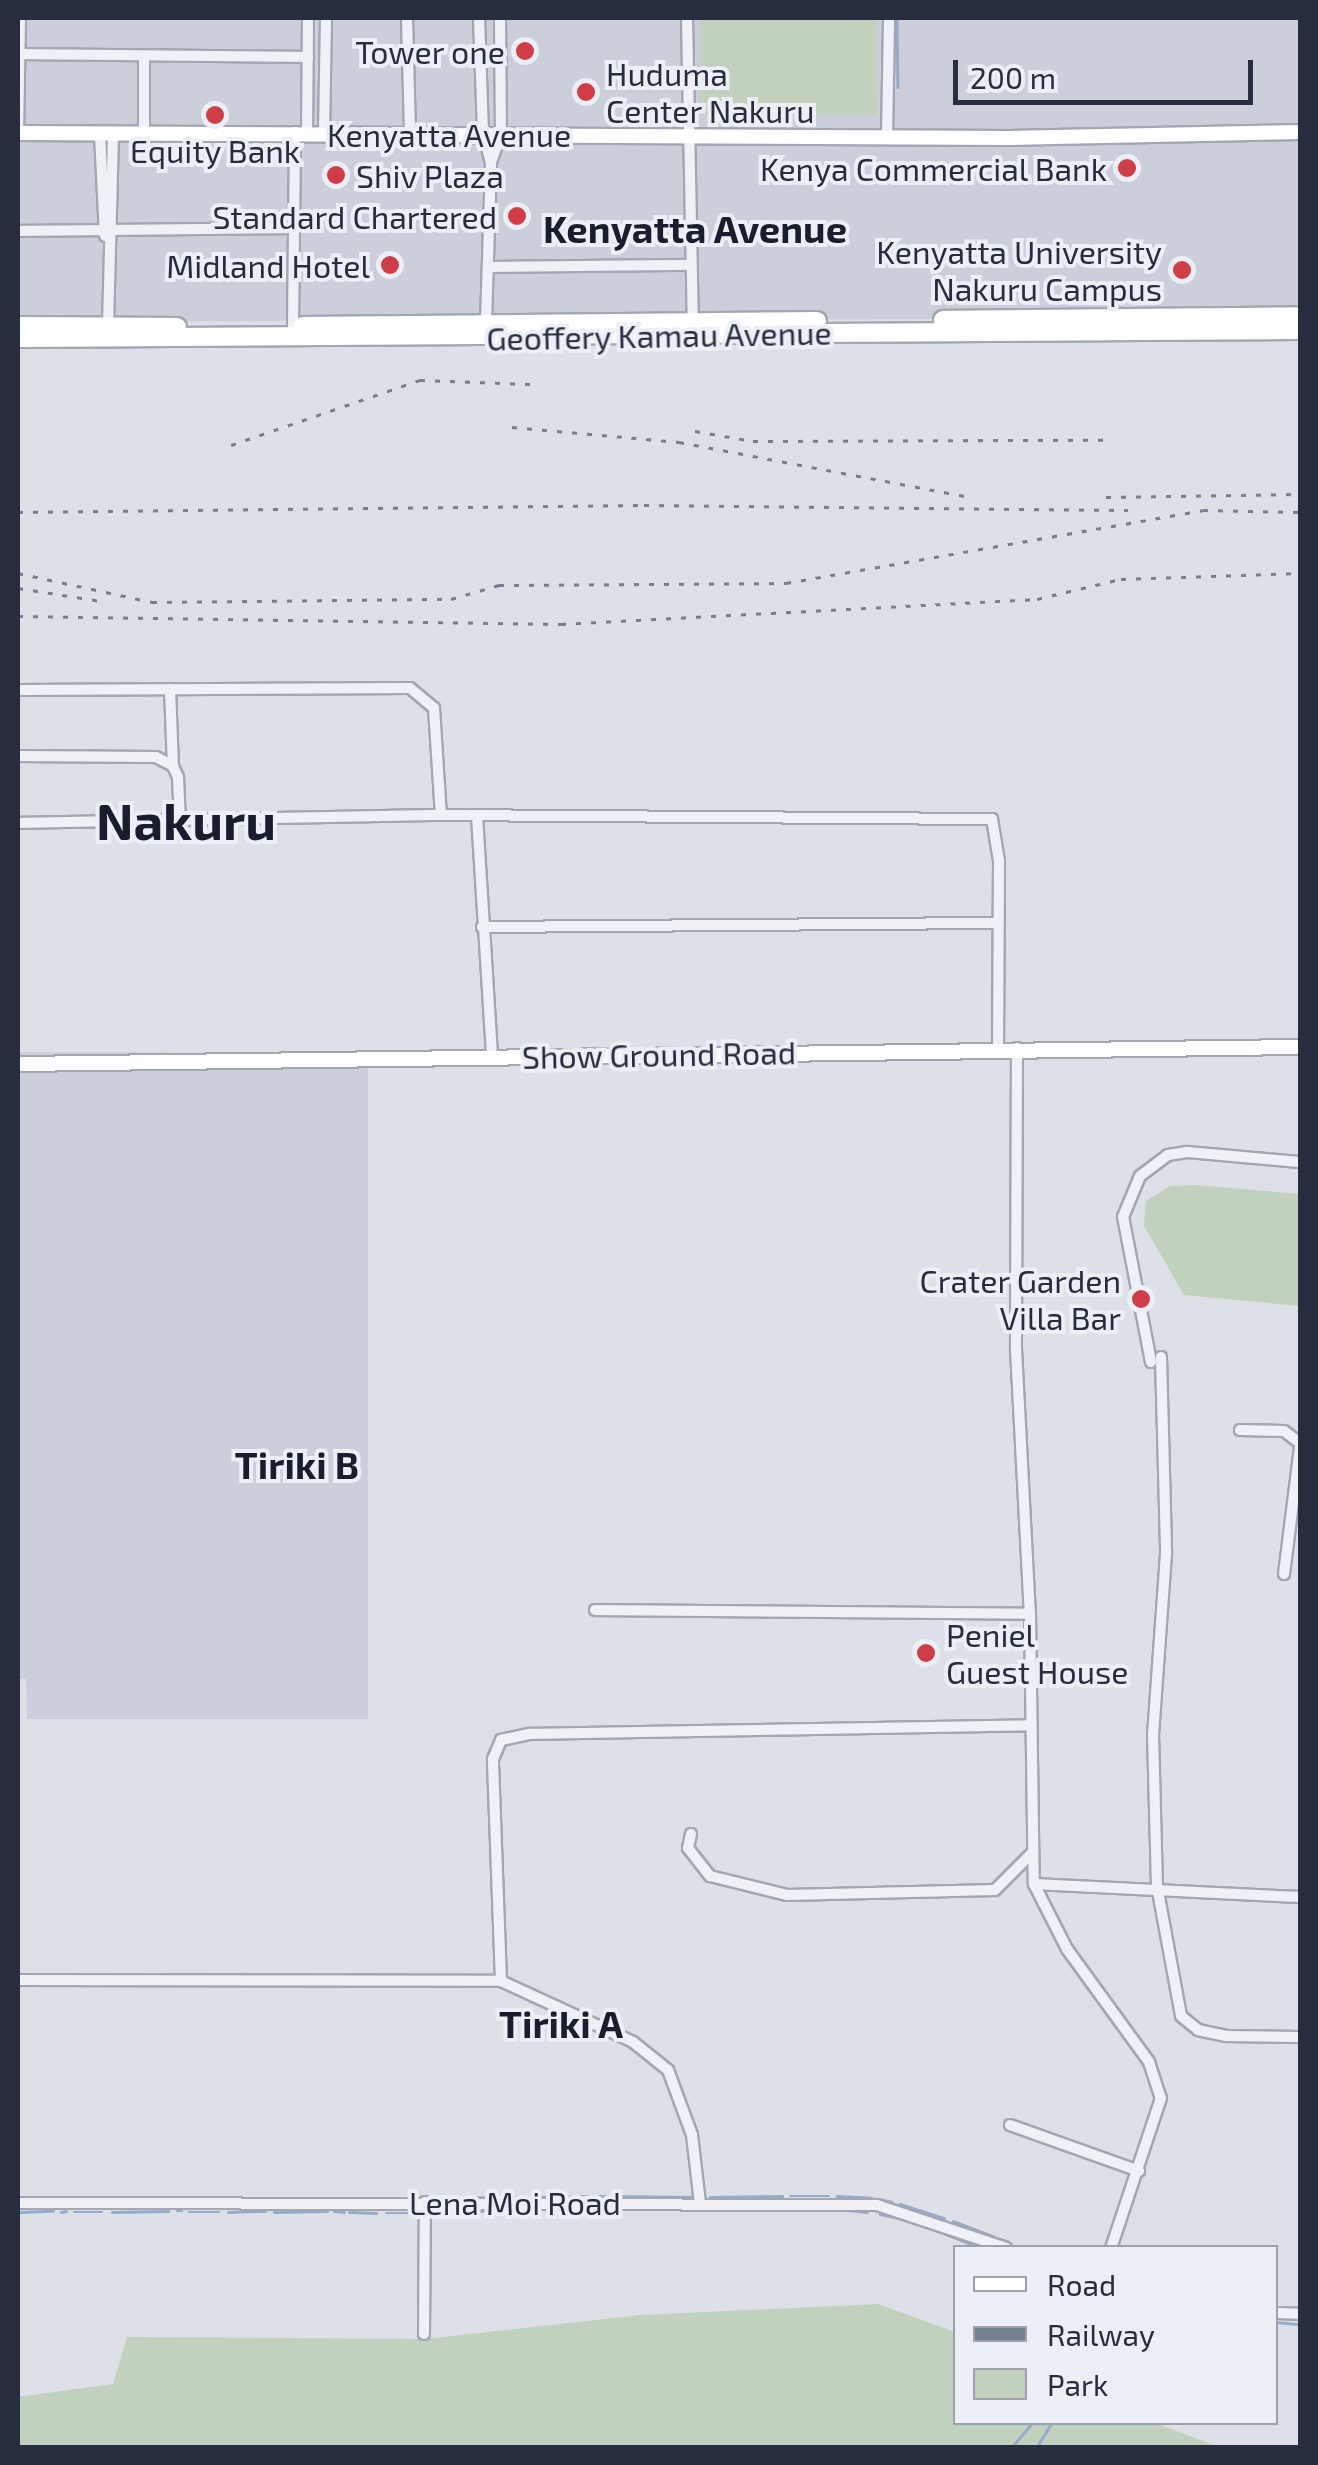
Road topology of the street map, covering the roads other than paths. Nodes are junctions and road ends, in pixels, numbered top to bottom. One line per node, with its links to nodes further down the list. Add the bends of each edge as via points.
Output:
1 (20, 18): 11 (street)
2 (308, 18): 10 (street)
3 (326, 18): 9 (street)
4 (407, 18): 16 (street)
5 (479, 18): 23 (street)
6 (500, 18): 24 (street)
7 (687, 18): 25 (street)
8 (889, 18): 26 (street)
9 (326, 35): 10 (street); 14 (street)
10 (308, 36): 13 (street)
11 (20, 54): 12 (street); 18 (street)
12 (144, 56): 13 (street); 22 (street)
13 (308, 58): 15 (street)
14 (324, 105): 15 (street); 20 (street)
15 (308, 106): 19 (street)
16 (410, 132): 20 (main road, Kenyatta Avenue); 23 (main road, Kenyatta Avenue)
17 (1300, 132): 26 (main road, Kenyatta Avenue)
18 (18, 133): 21 (main road, Kenyatta Avenue)
19 (301, 133): 20 (main road, Kenyatta Avenue); 22 (main road, Kenyatta Avenue); 28 (street)
20 (324, 133)
21 (106, 134): 22 (main road, Kenyatta Avenue); 30 (street)
22 (144, 134)
23 (483, 134): 24 (main road, Kenyatta Avenue); 27 (street)
24 (501, 134): 25 (main road, Kenyatta Avenue); 27 (street)
25 (687, 135): 26 (main road, Kenyatta Avenue); 31 (street)
26 (887, 136)
27 (490, 162): 32 (street)
28 (292, 228): 30 (street); 38 (street)
29 (18, 231): 30 (street)
30 (107, 234): 37 (street)
31 (691, 265): 32 (street); 34 (street)
32 (488, 267): 35 (street)
33 (1300, 316): 34 (highway, Geoffery Kamau Avenue)
34 (694, 322): 35 (highway, Geoffery Kamau Avenue)
35 (486, 324): 38 (highway, Geoffery Kamau Avenue)
36 (18, 326): 37 (highway, Geoffery Kamau Avenue)
37 (108, 326): 38 (highway, Geoffery Kamau Avenue)
38 (293, 326)
39 (1300, 330): 40 (highway, Geoffery Kamau Avenue)
40 (18, 338)
41 (170, 689): 42 (street); 44 (street); 45 (street, via 422,692 434,708)
42 (18, 690)
43 (18, 756): 44 (street, via 146,754)
44 (173, 766): 48 (street)
45 (441, 814): 46 (street); 48 (street)
46 (477, 816): 49 (street, via 987,818 998,835); 50 (street)
47 (18, 822): 48 (street)
48 (180, 823)
49 (996, 923): 50 (street); 53 (street)
50 (482, 927): 54 (street)
51 (1300, 1047): 52 (main road, Show Ground Road)
52 (1016, 1048): 53 (main road, Show Ground Road); 61 (street, via 1016,1349)
53 (998, 1049): 54 (main road, Show Ground Road)
54 (492, 1056): 55 (main road, Show Ground Road)
55 (18, 1064)
56 (1300, 1162): 66 (street, via 1168,1155 1140,1176 1123,1217 1156,1360 1166,1554 1153,1734)
57 (1240, 1430): 58 (street, via 1284,1430)
58 (1300, 1445): 59 (street)
59 (1284, 1574)
60 (595, 1610): 61 (street)
61 (1030, 1614): 62 (street)
62 (1028, 1726): 64 (street); 69 (street, via 530,1734 502,1740 494,1759)
63 (691, 1834): 64 (street, via 688,1848 710,1876 788,1895 995,1890)
64 (1033, 1851): 65 (street)
65 (1034, 1884): 66 (street, via 1054,1890); 72 (street, via 1067,1948 1127,2025 1157,2078 1161,2098)
66 (1158, 1886): 67 (street); 70 (street, via 1185,2021 1227,2036)
67 (1300, 1897)
68 (18, 1980): 69 (street)
69 (500, 1981): 74 (street, via 633,2042 668,2070 692,2136)
70 (1300, 2037)
71 (1010, 2125): 72 (street)
72 (1138, 2171): 77 (street)
73 (425, 2202): 74 (street, Lena Moi Road); 75 (street, Lena Moi Road); 78 (street)
74 (700, 2203): 76 (street, Lena Moi Road, via 878,2205)
75 (18, 2204)
76 (998, 2245)
77 (1112, 2245)
78 (424, 2334)

